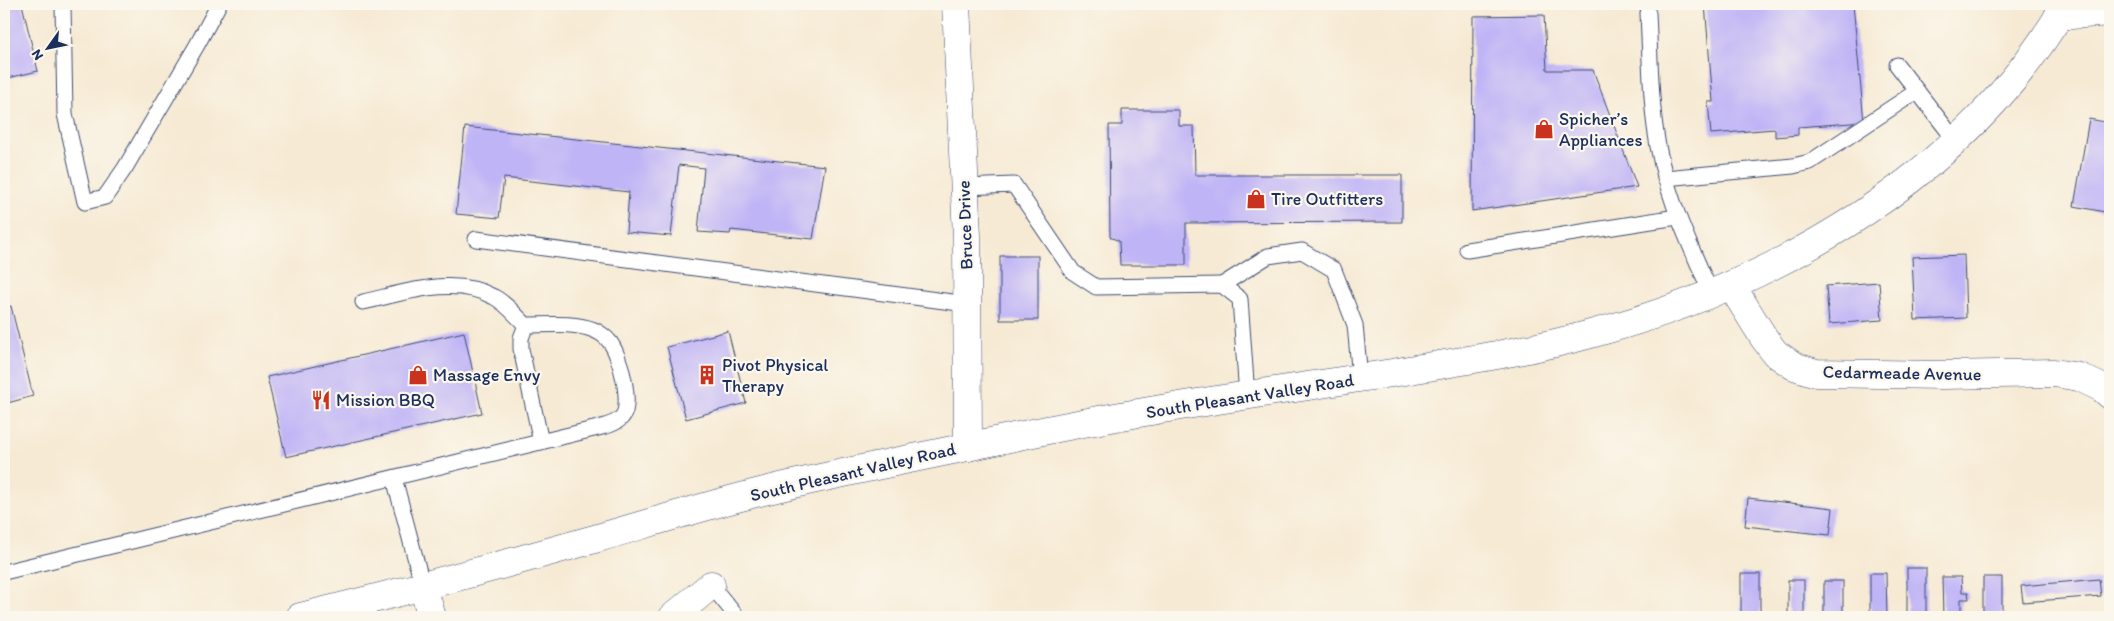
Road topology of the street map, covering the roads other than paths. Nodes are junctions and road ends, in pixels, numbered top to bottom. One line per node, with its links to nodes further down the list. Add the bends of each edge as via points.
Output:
1 (63, 4): 2 (lane, via 65,114 85,202 105,197 125,168)
2 (219, 4)
3 (956, 4): 11 (street, Bruce Drive)
4 (2062, 10): 5 (street, South Pleasant Valley Road); 9 (street, South Pleasant Valley Road, via 2022,67)
5 (2110, 12)
6 (1648, 13): 10 (lane, via 1655,126)
7 (1897, 65): 8 (lane)
8 (1917, 91): 9 (lane); 10 (lane, via 1810,162)
9 (1955, 140): 16 (street, South Pleasant Valley Road, via 1865,213 1803,250)
10 (1665, 178): 12 (lane)
11 (964, 187): 15 (lane, via 1014,185 1073,272 1096,287); 18 (street, Bruce Drive)
12 (1677, 216): 14 (lane); 16 (lane)
13 (476, 239): 18 (lane)
14 (1467, 250)
15 (1222, 286): 20 (lane, via 1268,256 1302,251 1334,270 1355,325); 22 (lane, via 1240,299)
16 (1721, 289): 20 (street, South Pleasant Valley Road, via 1672,308 1561,342); 21 (street, Cedarmeade Avenue, via 1775,353 1794,366 1816,373 2054,374 2079,378)
17 (363, 302): 19 (lane, via 434,287 458,287 495,297)
18 (967, 304): 24 (street, Bruce Drive)
19 (526, 325): 23 (lane, via 521,349); 23 (lane, via 595,330 610,341 627,395 627,407 622,418 613,424)
20 (1360, 378): 22 (street, South Pleasant Valley Road)
21 (2110, 395)
22 (1247, 396): 24 (street, South Pleasant Valley Road)
23 (541, 442): 25 (lane)
24 (968, 446): 28 (street, South Pleasant Valley Road, via 764,491)
25 (394, 478): 26 (lane); 28 (lane)
26 (4, 572)
27 (711, 585): 31 (street); 32 (lane)
28 (423, 587): 29 (street, South Pleasant Valley Road); 30 (street)
29 (300, 617)
30 (432, 617)
31 (673, 617)
32 (737, 617)

